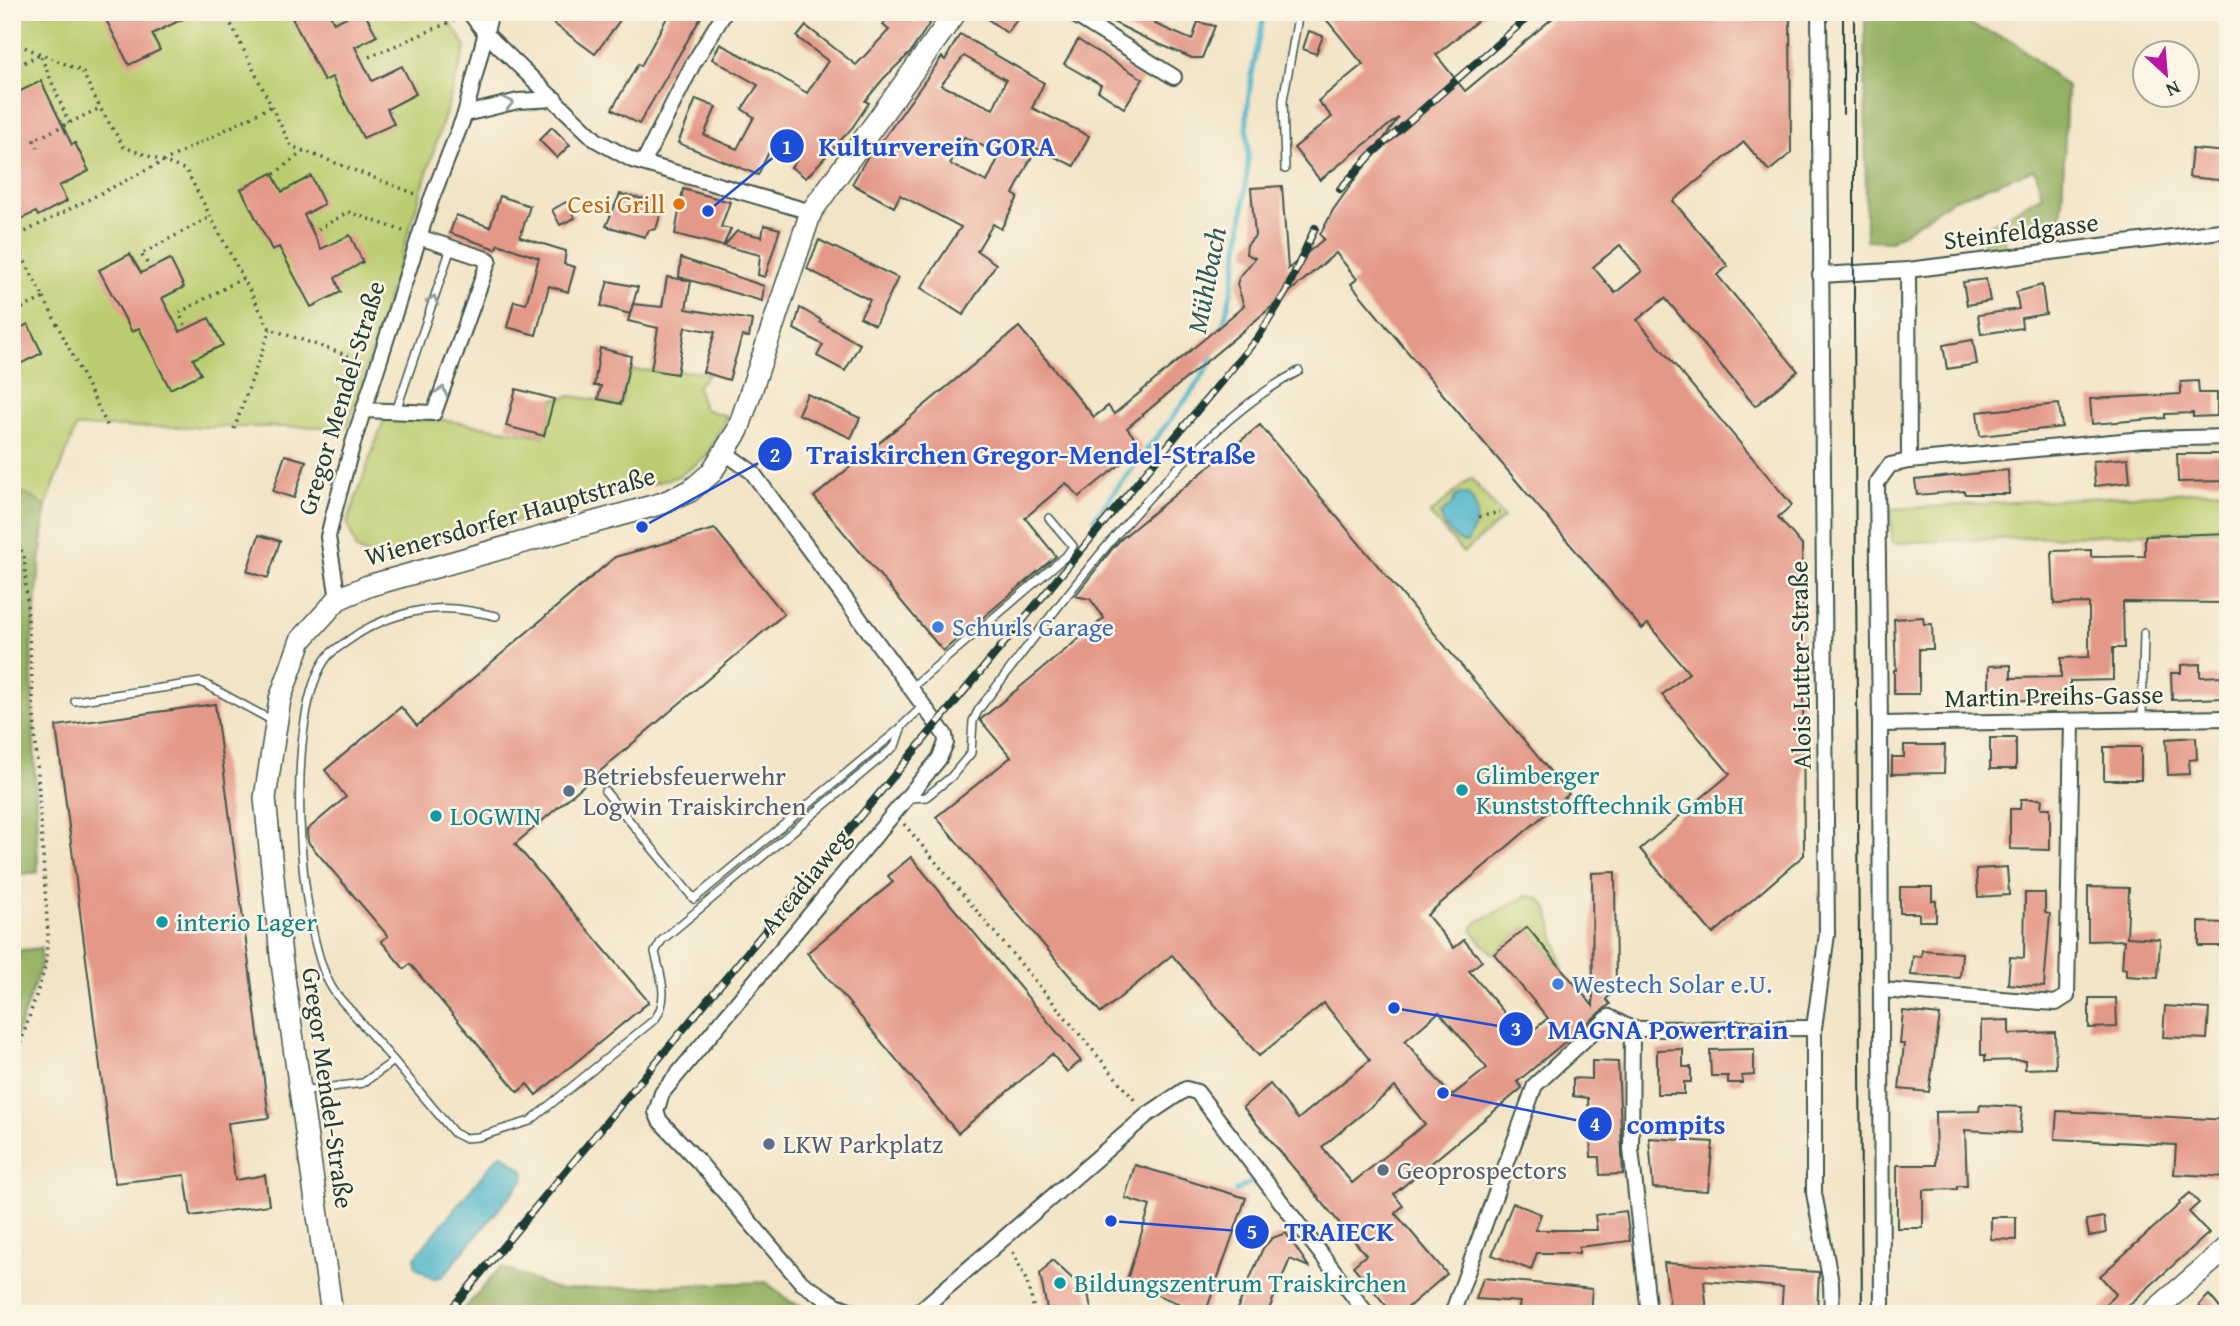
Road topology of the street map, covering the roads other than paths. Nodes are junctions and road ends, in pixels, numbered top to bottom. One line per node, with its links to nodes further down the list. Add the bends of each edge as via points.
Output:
1 (491, 12): 8 (street, Gregor Mendel-Straße)
2 (725, 12): 12 (street)
3 (956, 12): 14 (street, Wienersdorfer Hauptstraße)
4 (1070, 12): 9 (street)
5 (1299, 12): 13 (lane, via 1283,100)
6 (1819, 12): 19 (street, Alois Lutter-Straße)
7 (469, 13): 8 (street)
8 (486, 34): 10 (street); 11 (street, Gregor Mendel-Straße)
9 (1174, 77)
10 (555, 99): 11 (street, one-way to 10, via 518,101); 12 (street, via 596,140)
11 (465, 114): 16 (street, Gregor Mendel-Straße)
12 (643, 163): 14 (street)
13 (1285, 169)
14 (811, 212): 24 (street, Wienersdorfer Hauptstraße, via 738,430)
15 (2228, 230): 18 (street, Steinfeldgasse)
16 (419, 237): 17 (street); 21 (street, Gregor Mendel-Straße)
17 (450, 248): 22 (lane, one-way to 17); 22 (street, one-way to 17, via 434,413 489,260)
18 (1908, 270): 19 (street, Steinfeldgasse); 25 (street)
19 (1819, 275): 42 (street, Alois Lutter-Straße, via 1827,934)
20 (1299, 371): 40 (lane, via 1275,383 1227,421 1155,489 979,709 973,721 971,753 926,797)
21 (364, 410): 22 (street); 27 (street, Gregor Mendel-Straße, via 328,537)
22 (396, 411)
23 (2228, 437): 25 (street, via 2143,439)
24 (724, 452): 27 (street, Wienersdorfer Hauptstraße, via 711,473 690,491 663,503 368,586); 30 (street, Arcadiaweg, via 752,472)
25 (1909, 461): 37 (street, via 1890,465 1877,482)
26 (1049, 517): 30 (lane, via 1073,546 1066,556)
27 (338, 599): 36 (street, Gregor Mendel-Straße, via 301,640)
28 (496, 616): 44 (lane, via 453,608 414,612 366,628 328,656 313,685 299,788 300,848 311,924 332,989)
29 (2144, 633): 33 (lane)
30 (910, 688): 32 (street, Arcadiaweg)
31 (75, 701): 36 (lane, via 201,682)
32 (923, 706): 38 (lane); 40 (street, Arcadiaweg, via 946,743 939,759)
33 (2142, 718): 34 (street, Martin Preihs-Gasse); 35 (street, Martin Preihs-Gasse)
34 (2228, 718)
35 (2072, 722): 37 (street, Martin Preihs-Gasse); 41 (street, via 2067,996 2056,1003)
36 (276, 723): 45 (street, Gregor Mendel-Straße, via 265,798)
37 (1880, 724): 41 (street)
38 (902, 726): 39 (lane, via 694,899); 44 (lane, via 895,746 662,940 655,952 663,983 662,1010 530,1121 464,1138 453,1133)
39 (605, 792)
40 (905, 798): 48 (street, Arcadiaweg, via 662,1093 656,1112 802,1283 836,1306)
41 (1881, 990): 54 (street)
42 (1814, 1028): 43 (street); 53 (street, Alois Lutter-Straße, via 1814,1194 1831,1283)
43 (1633, 1029): 51 (street, via 1609,1017 1535,1085); 52 (street, via 1631,1149)
44 (394, 1061): 45 (lane, via 363,1083)
45 (300, 1091): 47 (street, Gregor Mendel-Straße)
46 (2228, 1247): 55 (street)
47 (332, 1314)
48 (860, 1314)
49 (916, 1314): 50 (street, via 1147,1115 1186,1089 1197,1092)
50 (1367, 1314)
51 (1452, 1314)
52 (1649, 1314)
53 (1832, 1314)
54 (1882, 1314)
55 (2151, 1314)

